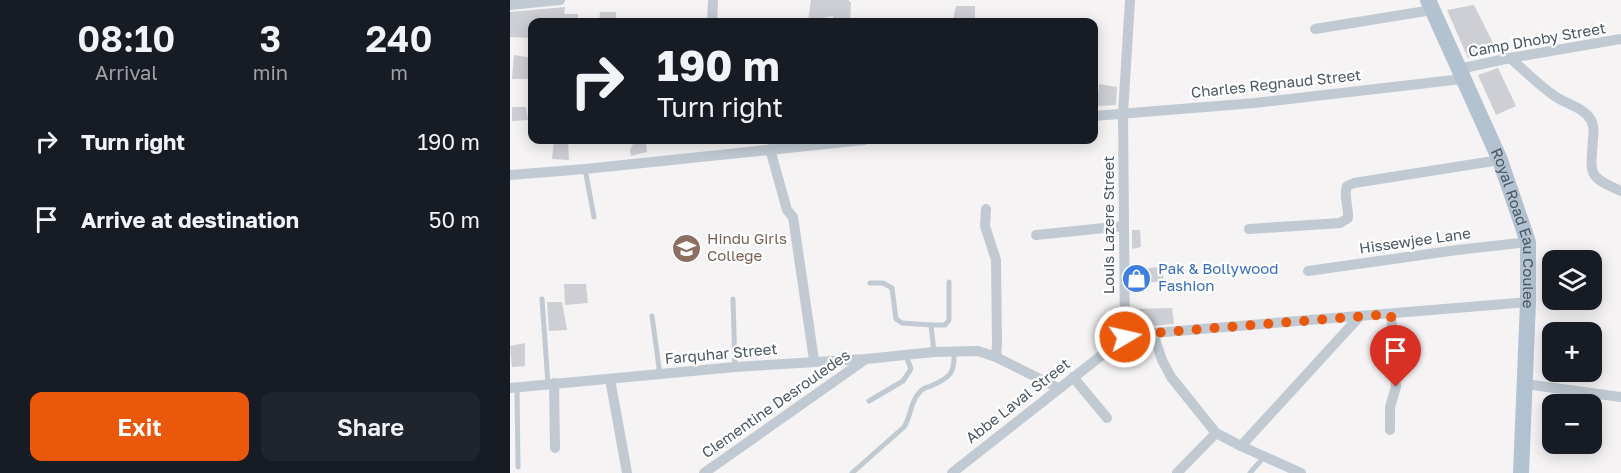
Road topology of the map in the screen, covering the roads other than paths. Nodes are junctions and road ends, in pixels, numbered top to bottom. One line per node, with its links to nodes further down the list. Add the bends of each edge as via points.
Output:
1 (560, 0): 5 (street)
2 (713, 0): 6 (street)
3 (1130, 0): 11 (street, Louis Lazere Street)
4 (1430, 5): 7 (street); 10 (main road, Royal Road Eau Coulee)
5 (510, 6)
6 (712, 18)
7 (1315, 29)
8 (1621, 39): 9 (street, Camp Dhoby Street)
9 (1510, 58): 10 (street, Camp Dhoby Street); 18 (street, via 1591,120 1591,170 1600,182)
10 (1460, 74): 11 (street, Charles Regnaud Street, via 1255,103); 15 (main road, Royal Road Eau Coulee)
11 (1123, 112): 12 (street, Charles Regnaud Street); 21 (street, Louis Lazere Street)
12 (1098, 115)
13 (812, 144): 14 (street)
14 (770, 149): 16 (street); 42 (street, via 787,210 793,217)
15 (1500, 160): 22 (street, via 1354,183 1345,190 1348,218 1340,223); 24 (main road, Royal Road Eau Coulee)
16 (585, 169): 17 (street); 20 (lane)
17 (510, 175)
18 (1621, 191)
19 (986, 209): 40 (street, via 985,226 996,260)
20 (594, 217)
21 (1124, 226): 23 (street); 36 (street, Louis Lazere Street)
22 (1249, 229)
23 (1036, 235)
24 (1528, 242): 25 (street, Hissewjee Lane); 30 (main road, Royal Road Eau Coulee)
25 (1308, 271)
26 (949, 282): 34 (lane, via 949,320 945,325)
27 (870, 283): 34 (lane, via 892,288 896,319)
28 (542, 299): 47 (lane)
29 (733, 299): 43 (lane)
30 (1528, 302): 31 (street, Abbe Laval Street); 48 (main road, Royal Road Eau Coulee)
31 (1391, 314): 33 (street, Abbe Laval Street); 54 (street, via 1396,387 1390,407)
32 (652, 316): 44 (lane)
33 (1360, 316): 35 (street, Abbe Laval Street); 56 (street)
34 (931, 326): 38 (lane)
35 (1153, 333): 36 (street, Abbe Laval Street); 55 (street, via 1171,376)
36 (1125, 337): 45 (street, Abbe Laval Street)
37 (954, 351): 38 (street, Farquhar Street); 40 (street, Farquhar Street, via 978,351); 62 (lane, via 952,374 916,394 904,427)
38 (934, 352): 39 (street, Farquhar Street)
39 (906, 354): 41 (street, Farquhar Street); 52 (lane, via 911,369 903,381)
40 (996, 357): 50 (street, Farquhar Street)
41 (866, 359): 42 (street, Farquhar Street); 61 (street, Clementine Desrouledes)
42 (814, 360): 43 (street, Farquhar Street)
43 (735, 367): 44 (street, Farquhar Street)
44 (660, 375): 46 (street, Farquhar Street)
45 (1073, 377): 50 (street, Abbe Laval Street); 53 (street)
46 (610, 379): 47 (street, Farquhar Street); 60 (street)
47 (551, 384): 49 (street, Farquhar Street); 57 (street)
48 (1525, 384): 51 (street); 67 (main road, Royal Road Eau Coulee)
49 (514, 388): 59 (lane)
50 (1058, 388): 63 (street, Abbe Laval Street)
51 (1621, 398)
52 (869, 401)
53 (1107, 418)
54 (1390, 430)
55 (1216, 432): 56 (street); 64 (street)
56 (1241, 446): 58 (street)
57 (555, 448)
58 (1264, 457): 65 (lane); 66 (street)
59 (518, 467)
60 (627, 473)
61 (704, 473)
62 (852, 473)
63 (952, 473)
64 (1177, 473)
65 (1250, 473)
66 (1301, 473)
67 (1521, 473)

